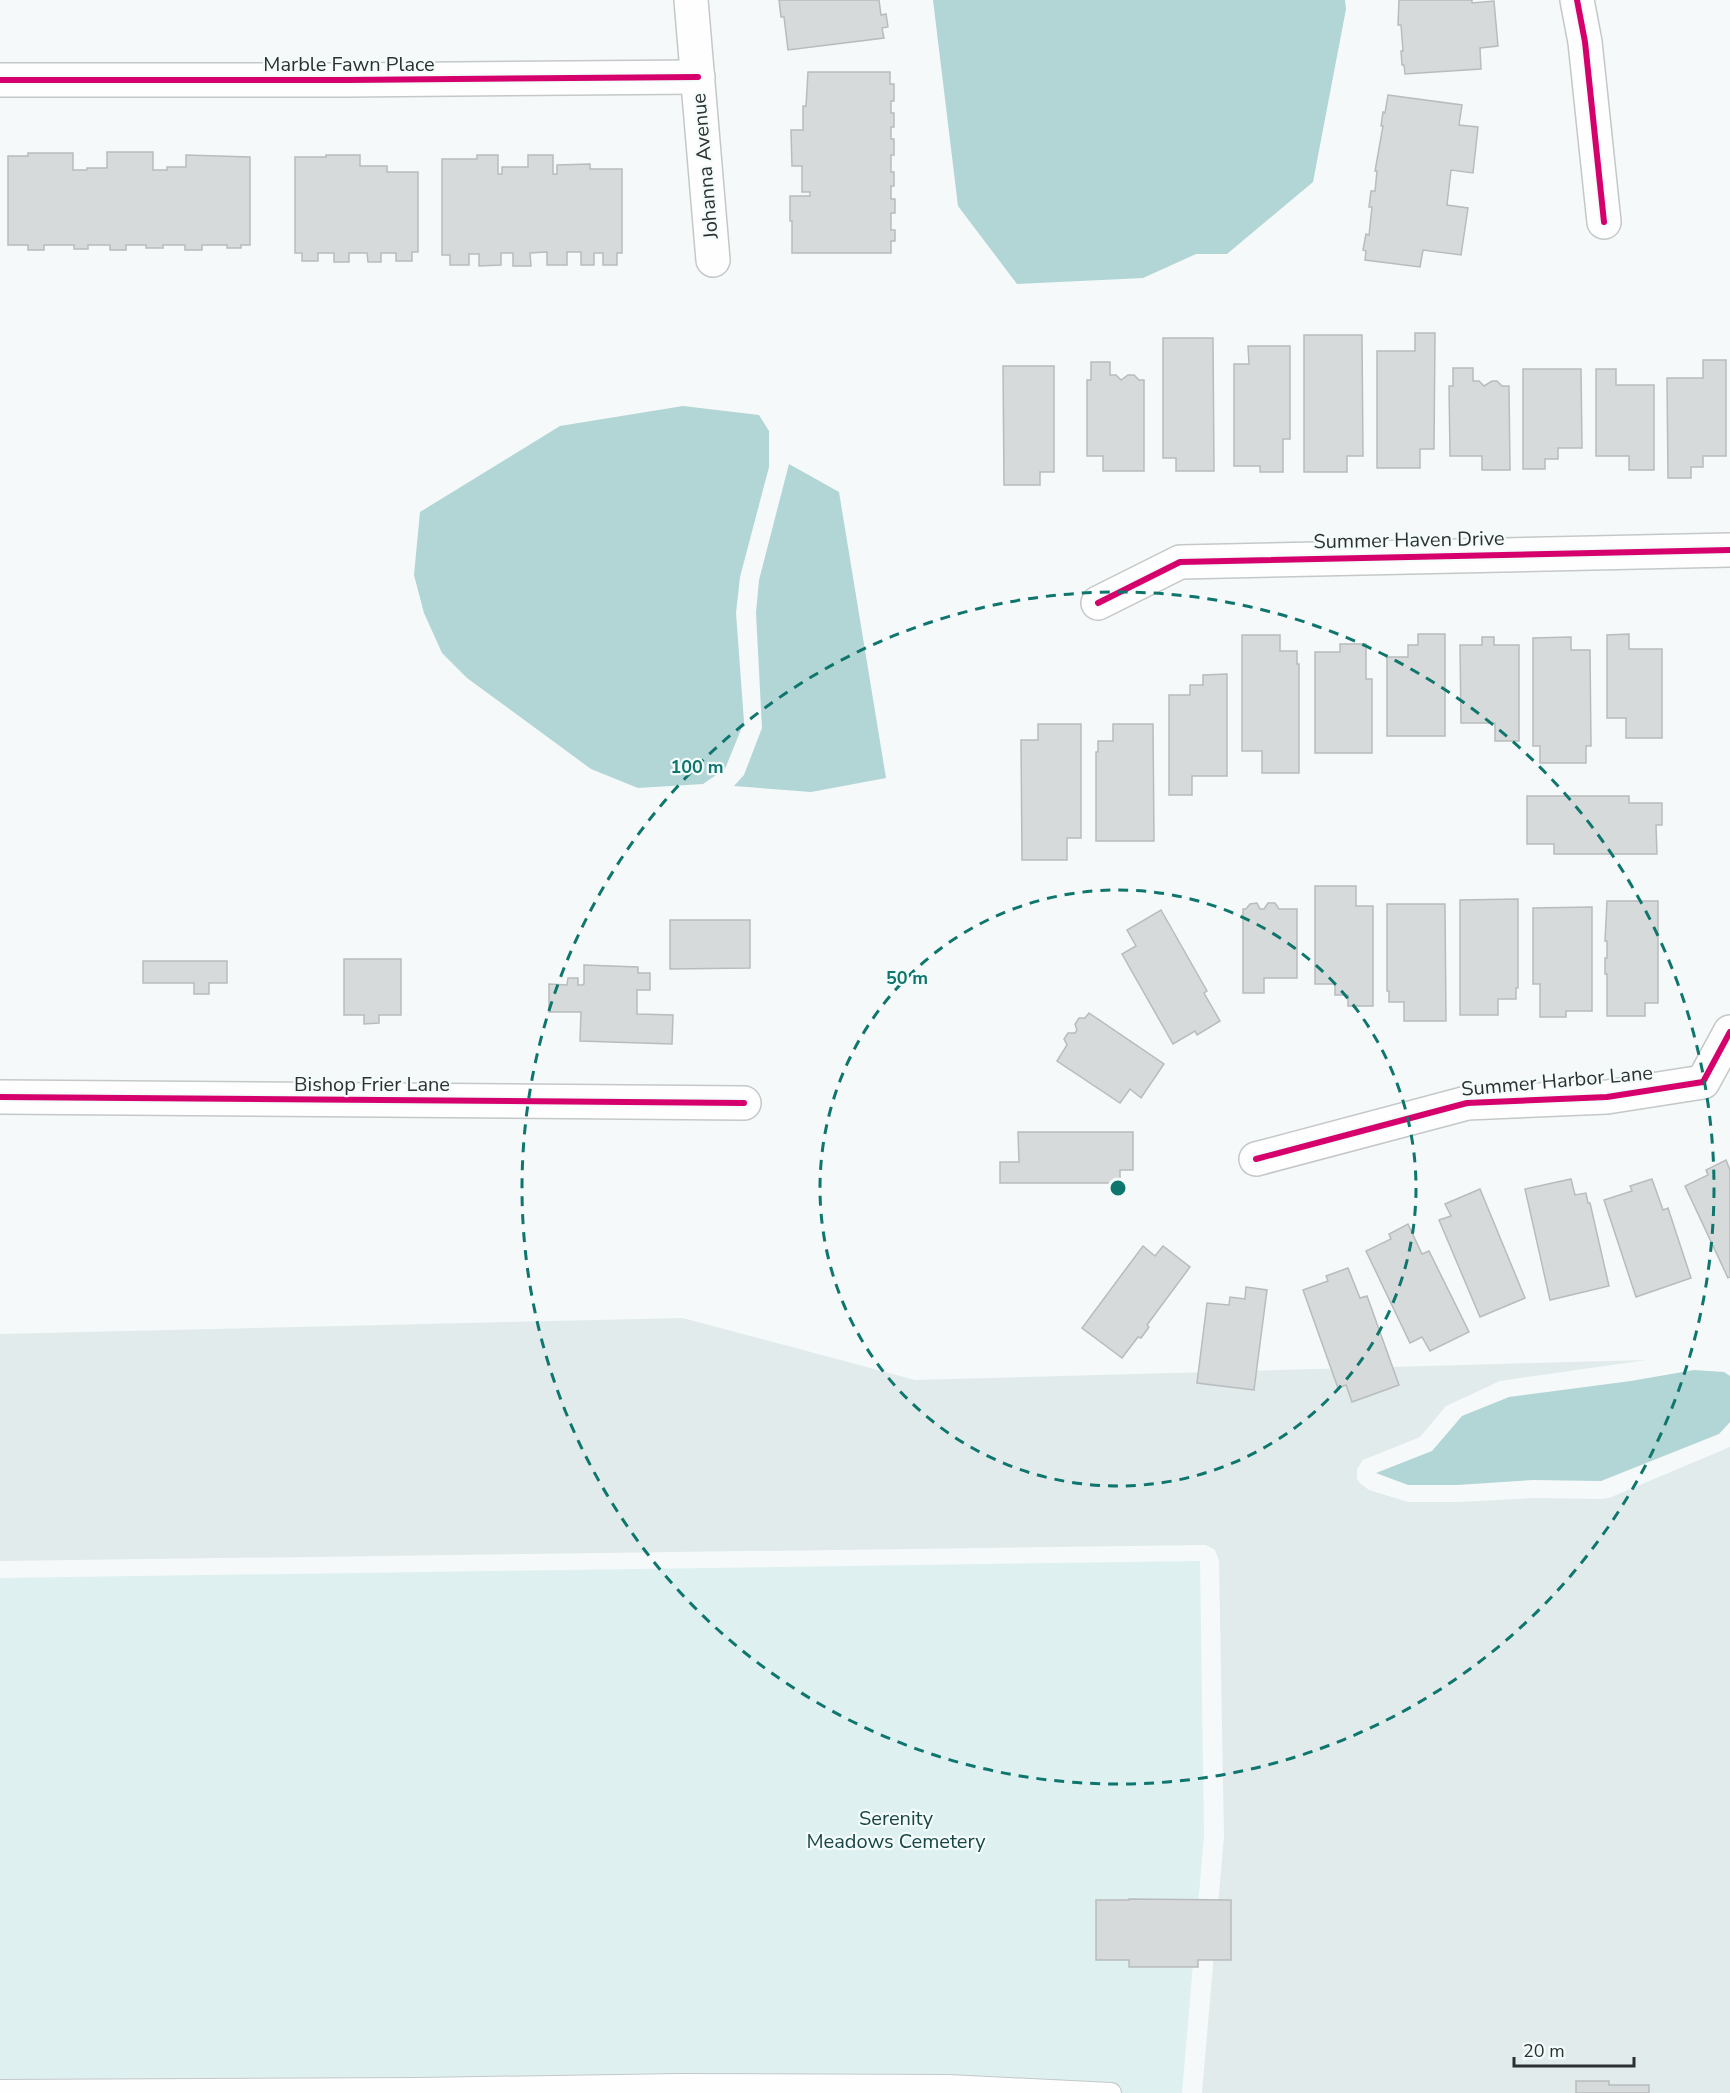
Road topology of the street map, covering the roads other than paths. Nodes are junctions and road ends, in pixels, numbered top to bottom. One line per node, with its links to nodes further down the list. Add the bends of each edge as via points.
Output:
1 (691, 0): 3 (street, Johanna Avenue)
2 (1577, 0): 5 (street)
3 (698, 77): 4 (street, Marble Fawn Place); 6 (street, Johanna Avenue)
4 (0, 81)
5 (1604, 222)
6 (713, 260)
7 (1730, 549): 8 (street, Summer Haven Drive, via 1180,562)
8 (1098, 603)
9 (1730, 1032): 12 (street, Summer Harbor Lane, via 1703,1082 1607,1097 1467,1103)
10 (0, 1097): 11 (street, Bishop Frier Lane)
11 (744, 1104)
12 (1256, 1159)
13 (0, 2090): 14 (lane, via 703,2084 948,2085)
14 (1111, 2093)

